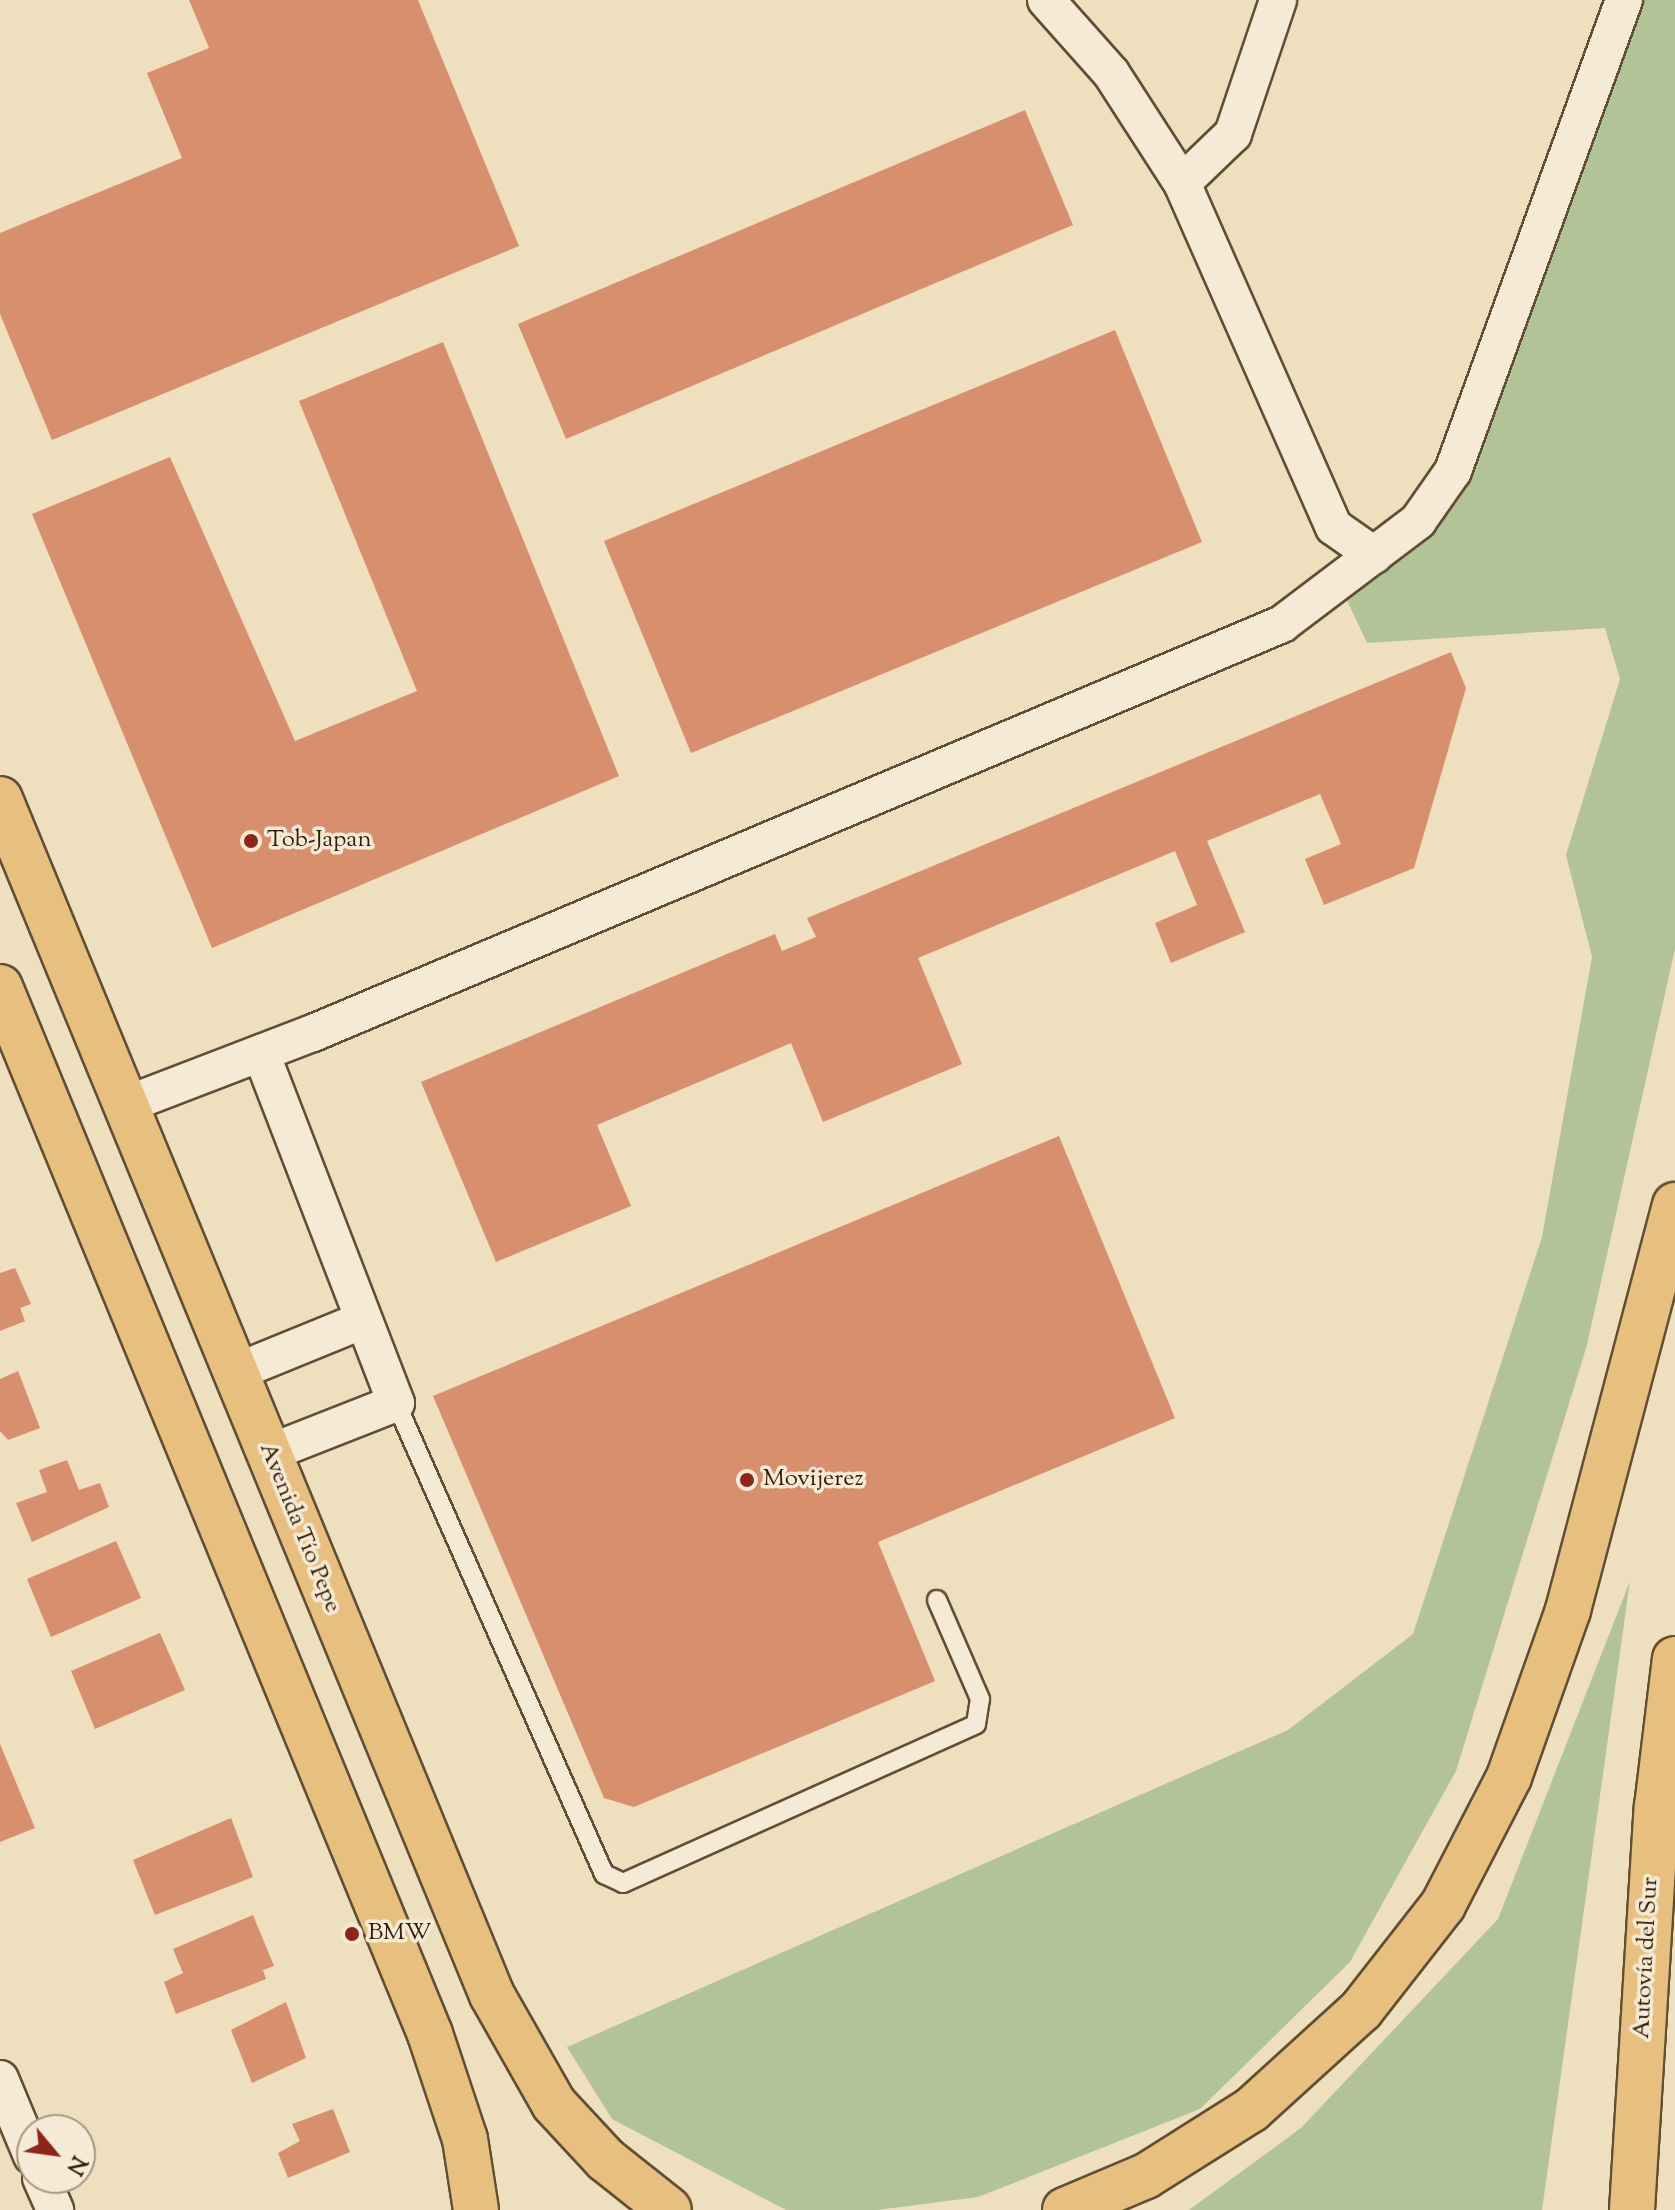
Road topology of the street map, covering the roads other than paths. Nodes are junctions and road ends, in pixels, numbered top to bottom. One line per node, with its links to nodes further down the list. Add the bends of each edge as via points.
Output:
1 (1046, 0): 4 (street, via 1111,73)
2 (1278, 0): 4 (street, via 1233,134)
3 (1624, 0): 5 (street, via 1453,471 1418,521)
4 (1182, 183): 5 (street, via 1334,527)
5 (1374, 555): 8 (street, via 1282,624)
6 (0, 799): 9 (main road, Avenida Tío Pepe)
7 (0, 987): 19 (main road, via 430,2034 465,2139)
8 (261, 1053): 9 (street); 11 (street)
9 (125, 1105): 12 (main road, Avenida Tío Pepe)
10 (1675, 1205): 21 (main road, via 1568,1610 1509,1777 1443,1905 1361,2010 1251,2110 1146,2176)
11 (361, 1321): 12 (street); 13 (street)
12 (236, 1372): 14 (main road, Avenida Tío Pepe)
13 (396, 1403): 14 (street); 15 (lane, via 604,1874 623,1883 976,1724 980,1699)
14 (269, 1453): 20 (main road, Avenida Tío Pepe, via 492,1995 554,2104 606,2160)
15 (937, 1600)
16 (1675, 1659): 22 (main road, Autovía del Sur, via 1657,1807)
17 (0, 2079): 18 (street)
18 (16, 2118)
19 (476, 2210)
20 (669, 2210)
21 (1065, 2210)
22 (1632, 2210)

